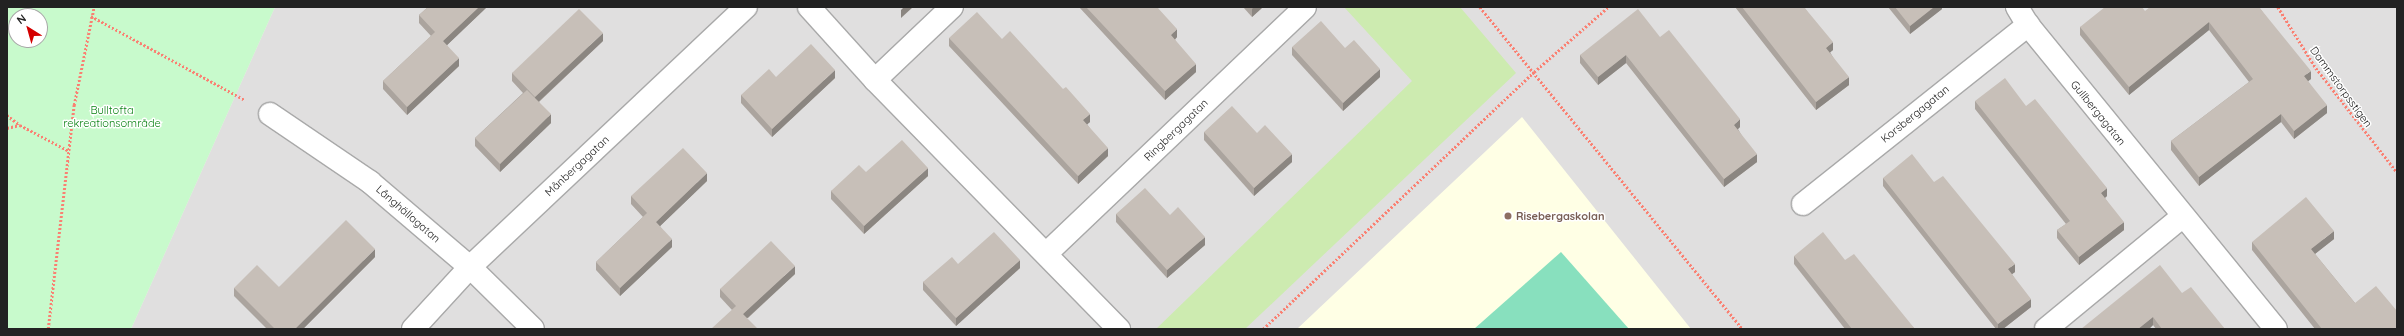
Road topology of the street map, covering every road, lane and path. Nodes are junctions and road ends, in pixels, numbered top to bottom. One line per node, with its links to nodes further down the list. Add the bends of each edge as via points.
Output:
1 (94, 7): 9 (path)
2 (746, 7): 22 (street, Månbergagatan)
3 (809, 7): 12 (street)
4 (952, 7): 12 (street)
5 (1305, 7): 21 (street, Ringbergagatan)
6 (1480, 7): 11 (path)
7 (1608, 7): 11 (path)
8 (2278, 7): 18 (path, Dammstorpsstigen, via 2316,68)
9 (91, 16): 13 (path); 17 (path, via 74,105)
10 (2022, 16): 19 (street, Korsbergagatan); 20 (street, Gullbergagatan)
11 (1534, 72): 27 (path); 28 (path)
12 (875, 80): 21 (street)
13 (270, 114): 22 (street, Långhällagatan, via 370,182)
14 (7, 115): 15 (path)
15 (20, 125): 16 (path); 17 (path)
16 (7, 128)
17 (69, 151): 23 (path)
18 (2397, 172)
19 (1803, 204)
20 (2182, 216): 29 (street); 30 (street, Gullbergagatan)
21 (1047, 253): 26 (street)
22 (470, 267): 24 (street, Månbergagatan); 25 (street, Långhällagatan)
23 (48, 329)
24 (413, 329)
25 (533, 329)
26 (1120, 329)
27 (1263, 329)
28 (1743, 329)
29 (2046, 329)
30 (2276, 329)

